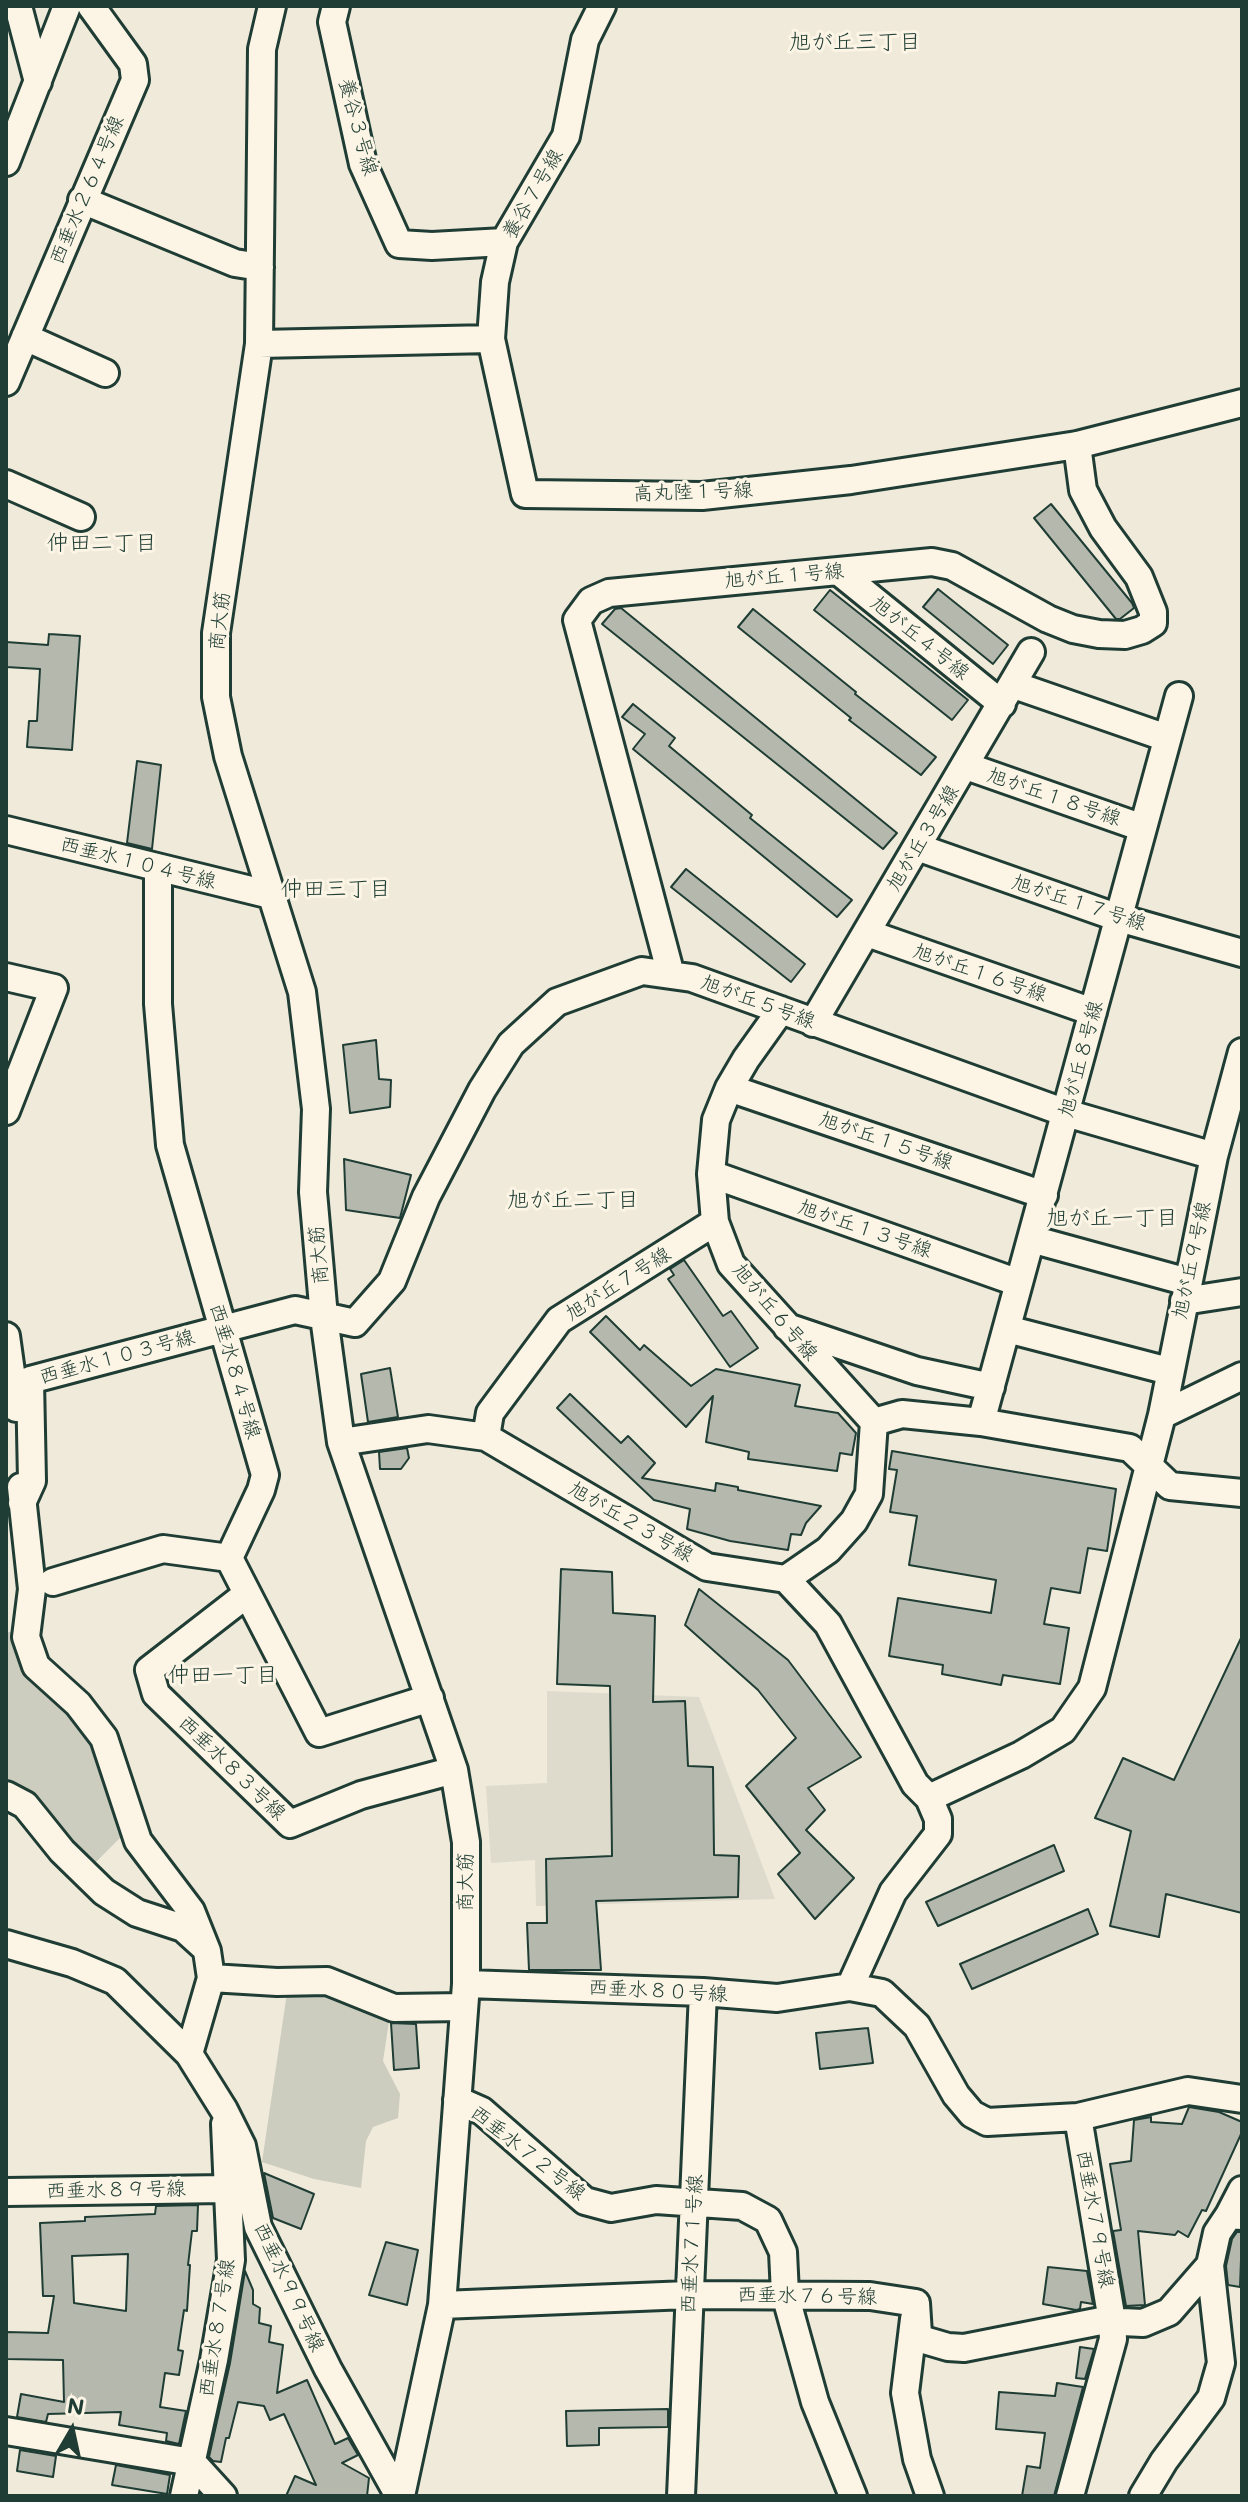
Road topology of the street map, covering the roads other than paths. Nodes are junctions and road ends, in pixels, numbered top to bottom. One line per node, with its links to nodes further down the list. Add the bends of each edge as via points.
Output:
1 (18, 6): 7 (street)
2 (67, 6): 7 (street)
3 (91, 6): 9 (street, 西垂水２６４号線, via 133,64 135,80)
4 (272, 6): 11 (street, 商大筋, via 262,49)
5 (336, 6): 10 (street, 養谷３号線, via 332,22 363,164 399,244)
6 (602, 6): 10 (street, 養谷７号線, via 585,40 566,136)
7 (38, 82): 8 (street)
8 (6, 162)
9 (82, 200): 11 (street, via 235,263); 12 (street, 西垂水２６４号線)
10 (504, 242): 13 (street, 養谷７号線)
11 (260, 267): 14 (street, 商大筋)
12 (25, 337): 15 (street); 16 (street, 西垂水２６４号線)
13 (491, 339): 14 (street); 18 (street, 高丸陸１号線, via 525,494 702,496 851,480)
14 (259, 344): 31 (street, 商大筋, via 216,633 216,697 228,756)
15 (105, 373)
16 (6, 382)
17 (1242, 403): 18 (street, 高丸陸１号線)
18 (1077, 445): 21 (street, 旭が丘１号線, via 1083,490 1148,596 1153,623 1142,630 1112,635 1073,629 952,566 932,562)
19 (6, 484): 20 (street)
20 (81, 517)
21 (838, 571): 23 (street, 旭が丘４号線); 35 (street, 旭が丘１号線, via 609,593 591,601 577,620)
22 (1031, 652): 23 (street, 旭が丘３号線)
23 (1008, 694): 25 (street, 旭が丘４号線); 26 (street, 旭が丘３号線)
24 (1179, 696): 25 (street, 旭が丘８号線)
25 (1167, 738): 27 (street, 旭が丘８号線)
26 (966, 766): 27 (street, 旭が丘１８号線); 29 (street, 旭が丘３号線)
27 (1143, 828): 32 (street, 旭が丘８号線)
28 (6, 830): 30 (street, 西垂水１０４号線)
29 (917, 847): 32 (street, 旭が丘１７号線); 33 (street, 旭が丘３号線)
30 (158, 868): 31 (street, 西垂水１０４号線); 54 (street, 西垂水８４号線, via 158,1004 170,1145)
31 (271, 895): 52 (street, 商大筋, via 302,992 316,1109 313,1192)
32 (1119, 918): 34 (street, 旭が丘１７号線); 38 (street, 旭が丘８号線)
33 (867, 933): 38 (street, 旭が丘１６号線); 39 (street, 旭が丘３号線)
34 (1242, 953)
35 (671, 975): 37 (street, 旭が丘５号線); 52 (street, 旭が丘５号線, via 642,971 557,1002 511,1044 426,1197 392,1281 355,1323)
36 (6, 977): 42 (street, via 54,988)
37 (781, 1010): 39 (street, 旭が丘５号線); 41 (street, 旭が丘６号線)
38 (1093, 1012): 43 (street, 旭が丘８号線)
39 (813, 1023): 43 (street, 旭が丘５号線)
40 (1242, 1052): 44 (street, 旭が丘９号線)
41 (729, 1088): 45 (street, 旭が丘６号線, via 716,1120); 46 (street, 旭が丘１５号線)
42 (6, 1111)
43 (1066, 1113): 44 (street, 旭が丘５号線); 46 (street, 旭が丘８号線)
44 (1214, 1156): 50 (street, 旭が丘９号線)
45 (711, 1174): 47 (street, 旭が丘６号線); 49 (street, 旭が丘１３号線)
46 (1044, 1195): 48 (street, 旭が丘８号線)
47 (715, 1222): 53 (street, 旭が丘６号線, via 731,1264); 63 (street, 旭が丘７号線, via 559,1320 490,1413)
48 (1031, 1239): 49 (street, 旭が丘８号線); 50 (street)
49 (1019, 1283): 55 (street, 旭が丘８号線)
50 (1186, 1292): 51 (street); 57 (street, 旭が丘９号線)
51 (1242, 1292)
52 (324, 1317): 54 (street, 西垂水１０３号線, via 295,1310); 64 (street, 商大筋)
53 (785, 1326): 59 (street, via 917,1371); 61 (street, 旭が丘６号線)
54 (223, 1329): 67 (street, 西垂水１０３号線, via 30,1380 32,1481); 68 (street, 西垂水８４号線, via 265,1475)
55 (1007, 1329): 57 (street); 59 (street, 旭が丘８号線)
56 (6, 1336): 67 (street)
57 (1169, 1371): 60 (street, 旭が丘９号線)
58 (1242, 1376): 60 (street)
59 (991, 1387): 62 (street, 旭が丘８号線)
60 (1162, 1415): 65 (street, 旭が丘９号線)
61 (874, 1422): 62 (street, via 902,1414); 69 (street, via 869,1494 854,1521 828,1550)
62 (981, 1422): 65 (street, via 1130,1448)
63 (486, 1437): 64 (street, via 428,1429); 69 (street, 旭が丘２３号線, via 707,1567)
64 (341, 1442): 72 (street, 商大筋)
65 (1149, 1468): 66 (street, via 1170,1486); 75 (street, 旭が丘９号線, via 1092,1688 1063,1730)
66 (1242, 1493)
67 (22, 1503): 77 (street, via 32,1589 26,1637 36,1666 78,1704 104,1738 138,1841 191,1911)
68 (229, 1558): 70 (street, via 163,1549); 71 (street)
69 (786, 1579): 75 (street, via 828,1624 915,1784)
70 (53, 1582)
71 (247, 1594): 72 (street, via 319,1733); 73 (street, 西垂水８３号線, via 149,1670 156,1694 290,1824 361,1795)
72 (430, 1698): 73 (street, 商大筋)
73 (454, 1770): 81 (street, 商大筋, via 466,1842)
74 (6, 1795): 77 (street, via 25,1805 104,1892 137,1913 183,1928)
75 (929, 1798): 79 (street, via 938,1834 893,1892)
76 (6, 1944): 82 (street, 西垂水９９号線, via 115,1981)
77 (207, 1951): 78 (street)
78 (211, 1978): 81 (street, 西垂水８０号線, via 327,1981 394,2008); 82 (street)
79 (850, 1987): 80 (street, 西垂水８０号線, via 777,1998); 86 (street, via 882,1993 917,2026 972,2114 987,2122)
80 (703, 1992): 81 (street, 西垂水８０号線); 90 (street, 西垂水７１号線)
81 (465, 1995): 84 (street, 商大筋)
82 (189, 2054): 85 (street, 西垂水９９号線)
83 (1242, 2099): 86 (street, via 1188,2091)
84 (457, 2100): 90 (street, 西垂水７２号線, via 482,2111 585,2201 611,2208 656,2200); 96 (street, 商大筋)
85 (224, 2110): 87 (street, 西垂水８７号線); 102 (street, 西垂水９９号線, via 242,2146 258,2227 328,2369)
86 (1078, 2117): 97 (street, 西垂水７９号線)
87 (226, 2189): 89 (street, 西垂水８９号線); 99 (street, 西垂水８７号線, via 231,2260)
88 (1242, 2190): 91 (street)
89 (6, 2192)
90 (695, 2202): 93 (street, 西垂水７２号線, via 742,2206 768,2220 783,2252); 94 (street, 西垂水７１号線)
91 (1235, 2215): 92 (street, via 1217,2233)
92 (1210, 2265): 97 (street, via 1169,2312 1143,2323); 107 (street, via 1221,2363 1211,2398)
93 (785, 2294): 94 (street, 西垂水７６号線); 95 (street, 西垂水７６号線); 104 (street, 西垂水７２号線, via 815,2402)
94 (688, 2295): 96 (street, 西垂水７６号線); 103 (street, 西垂水７１号線)
95 (916, 2303): 97 (street, via 918,2334 948,2347); 105 (street, via 905,2393)
96 (442, 2305): 102 (street, 商大筋)
97 (1112, 2321): 106 (street, 西垂水７９号線, via 1113,2339)
98 (6, 2431): 99 (street)
99 (192, 2462): 100 (street, 西垂水８７号線); 101 (street)
100 (184, 2496)
101 (223, 2496)
102 (400, 2496)
103 (681, 2496)
104 (853, 2496)
105 (930, 2496)
106 (1070, 2496)
107 (1143, 2496)

